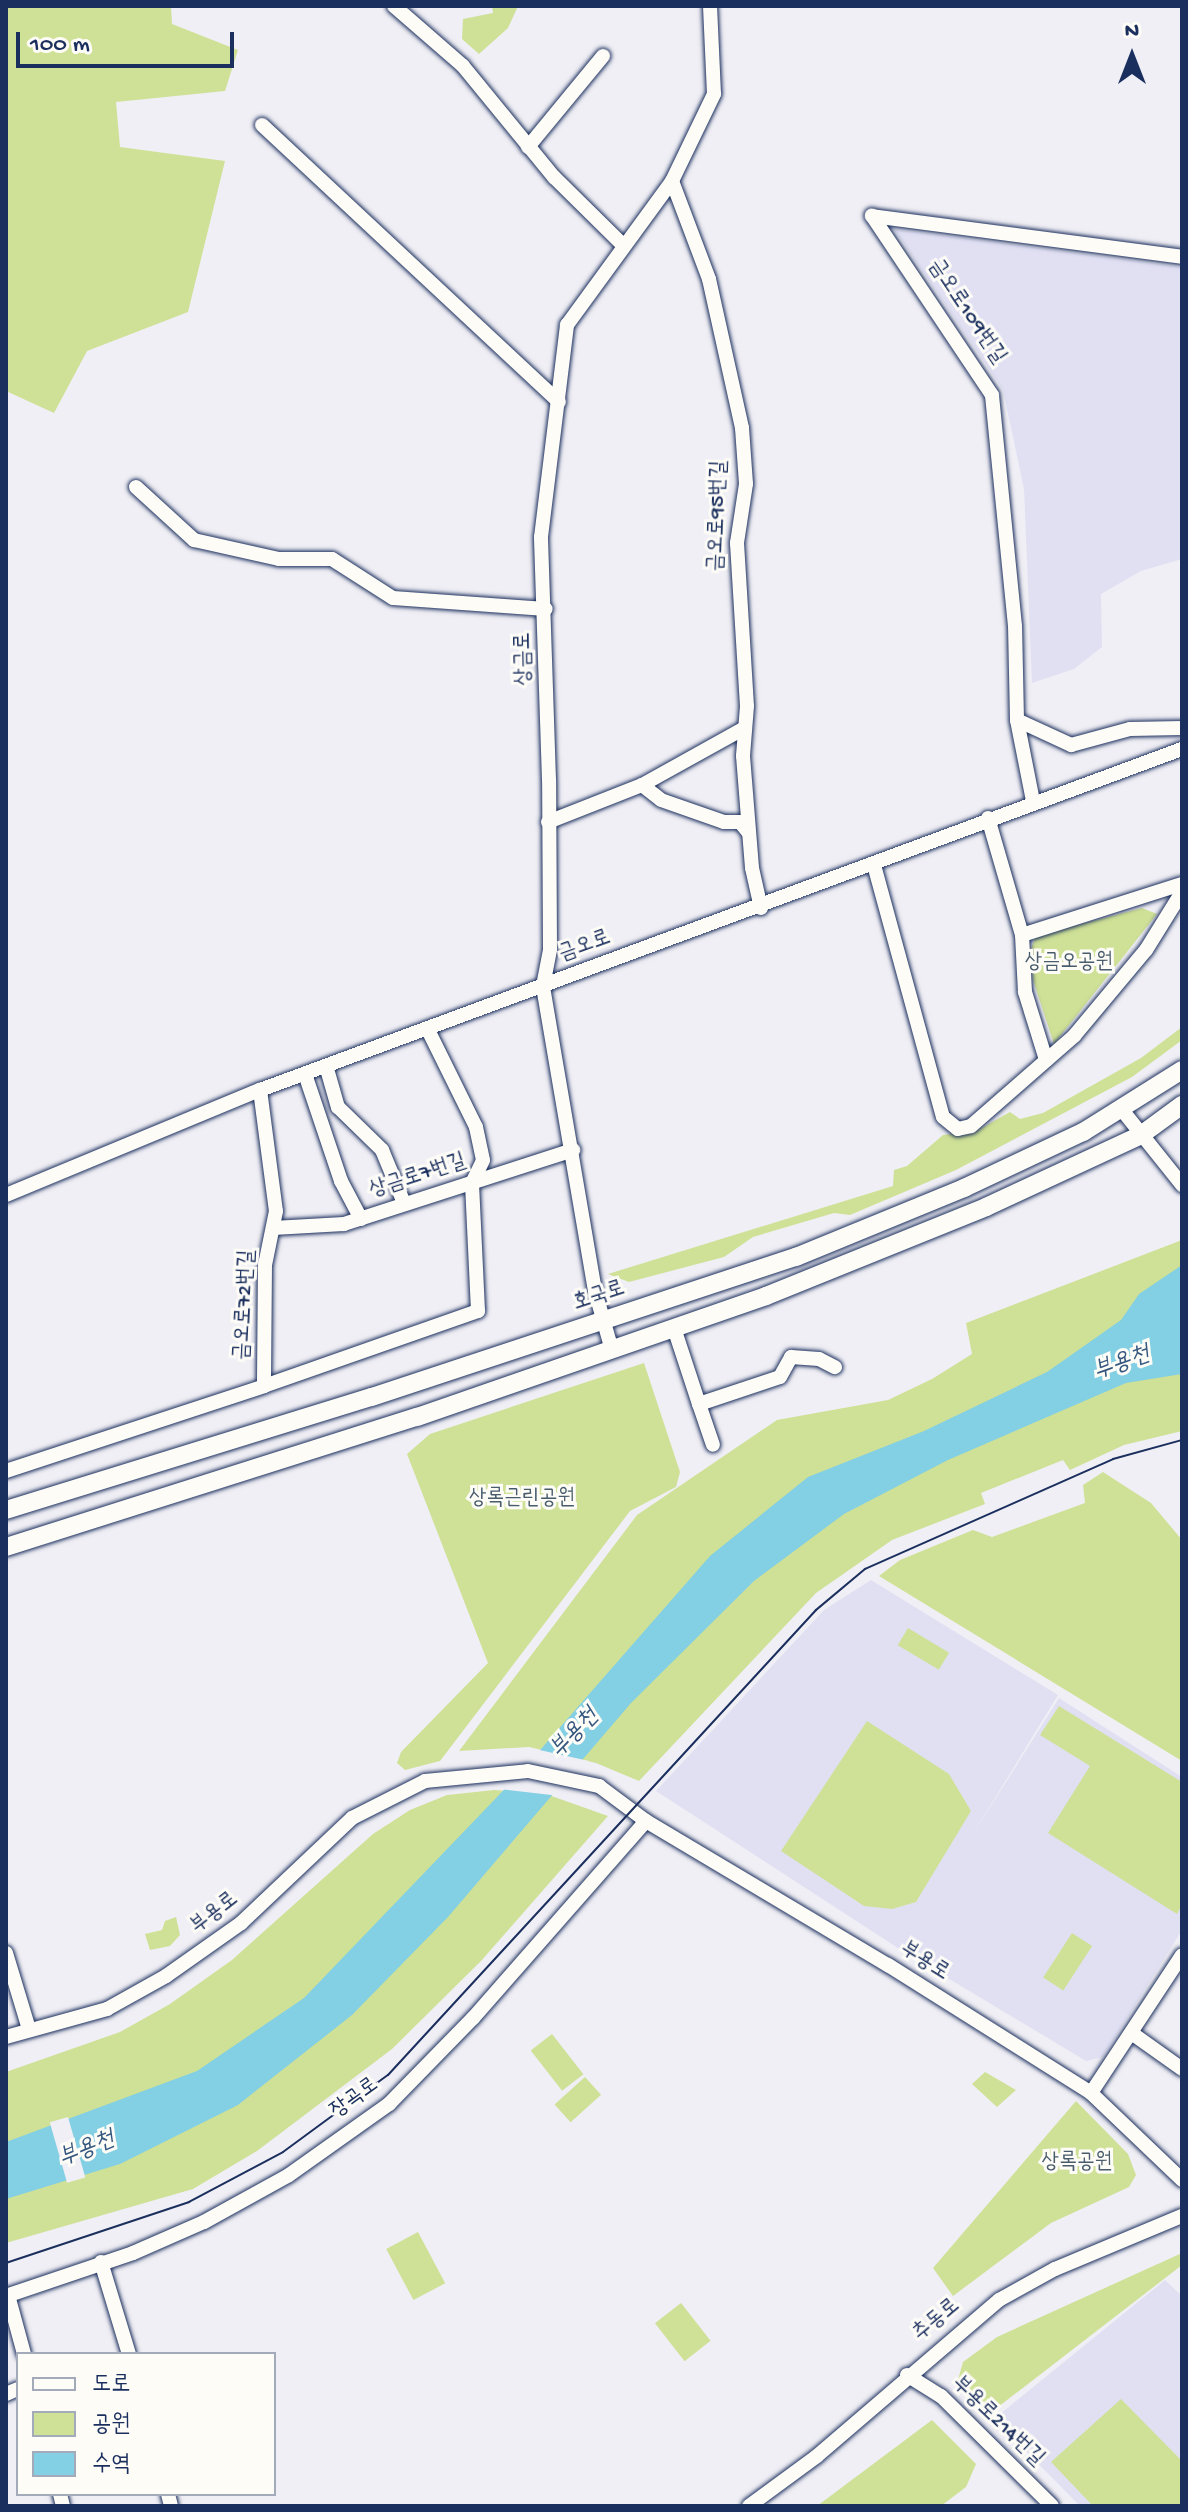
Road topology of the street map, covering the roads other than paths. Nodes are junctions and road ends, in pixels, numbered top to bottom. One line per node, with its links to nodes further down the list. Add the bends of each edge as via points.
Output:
1 (394, 6): 5 (street, via 463,66)
2 (710, 6): 6 (street, 상금로, via 714,94)
3 (603, 56): 5 (street)
4 (262, 125): 9 (street)
5 (528, 147): 7 (street)
6 (672, 181): 7 (street, 상금로); 14 (street, 금오로95번길, via 709,279 742,428 746,484 737,543 747,706)
7 (622, 244): 9 (street, 상금로, via 567,325)
8 (1182, 257): 12 (street, 금오로109번길, via 872,216 992,395 1015,626)
9 (559, 402): 11 (street, 상금로, via 541,537)
10 (136, 487): 11 (street, via 194,540 279,559 332,559 393,598)
11 (546, 609): 19 (street, 상금로)
12 (1017, 720): 13 (street, via 1071,745 1130,729); 17 (street, 금오로109번길)
13 (1182, 728)
14 (743, 729): 16 (street); 20 (street, 금오로95번길)
15 (1182, 749): 17 (street, 금오로)
16 (642, 785): 19 (street); 20 (street, via 661,800 724,822 740,822)
17 (1033, 801): 18 (street, 금오로)
18 (988, 818): 21 (street, 금오로); 26 (street)
19 (548, 822): 27 (street, 상금로, via 550,949)
20 (749, 833): 24 (street, 금오로95번길)
21 (874, 865): 24 (street, 금오로); 29 (street, via 946,1123 958,1129 971,1126)
22 (1182, 884): 26 (street)
23 (1182, 892): 25 (street)
24 (761, 908): 27 (street, 금오로)
25 (1177, 912): 29 (street, via 1074,1036)
26 (1022, 935): 29 (street, via 1025,992)
27 (543, 986): 28 (street, 금오로); 37 (street, 상금로)
28 (427, 1028): 30 (street, 금오로); 38 (street, via 476,1127 483,1160)
29 (1046, 1060)
30 (327, 1069): 32 (street, 금오로); 41 (street, via 338,1107 382,1150)
31 (1182, 1070): 35 (main road, 호국로)
32 (306, 1077): 33 (street, 금오로); 42 (street, via 341,1181)
33 (260, 1090): 40 (street, 금오로); 43 (street, 금오로72번길, via 276,1186)
34 (1182, 1105): 36 (main road)
35 (1123, 1111): 36 (street); 44 (main road, 호국로, via 964,1188 796,1257)
36 (1141, 1135): 39 (street); 45 (main road, via 986,1207)
37 (573, 1150): 38 (street, 상금로7번길); 44 (street, 상금로)
38 (472, 1183): 41 (street, 상금로7번길); 48 (street, 금오로72번길, via 479,1303 468,1317)
39 (1182, 1185)
40 (6, 1195)
41 (404, 1203): 42 (street, 상금로7번길)
42 (361, 1219): 43 (street, 상금로7번길)
43 (273, 1228): 48 (street, 금오로72번길, via 265,1265)
44 (603, 1321): 46 (street, 상금로); 52 (main road, 호국로)
45 (674, 1328): 46 (main road); 49 (street)
46 (612, 1350): 53 (main road)
47 (835, 1367): 49 (street, via 819,1359 791,1357 780,1377)
48 (264, 1386): 51 (street)
49 (699, 1404): 50 (street)
50 (713, 1445)
51 (6, 1471)
52 (6, 1510)
53 (6, 1547)
54 (646, 1821): 57 (street, 부용로, via 599,1786 528,1771 425,1781 352,1818 241,1923 166,1976 107,2009); 61 (street, 부용로); 64 (street, 장곡로, via 473,2018 389,2104 258,2194 133,2253)
55 (6, 1953): 57 (street)
56 (1182, 1955): 58 (street)
57 (29, 2029): 59 (street, 부용로)
58 (1133, 2034): 60 (street); 61 (street)
59 (6, 2037)
60 (1182, 2069)
61 (1091, 2093): 62 (street, 부용로)
62 (1182, 2180)
63 (1182, 2216): 68 (street, 추동로, via 1055,2269 999,2300)
64 (101, 2262): 65 (street, 장곡로); 67 (street)
65 (7, 2296): 66 (street)
66 (23, 2352)
67 (128, 2352)
68 (907, 2375): 69 (street, 추동로, via 817,2456); 70 (street, 부용로214번길, via 941,2396)
69 (749, 2506)
70 (1052, 2506)

